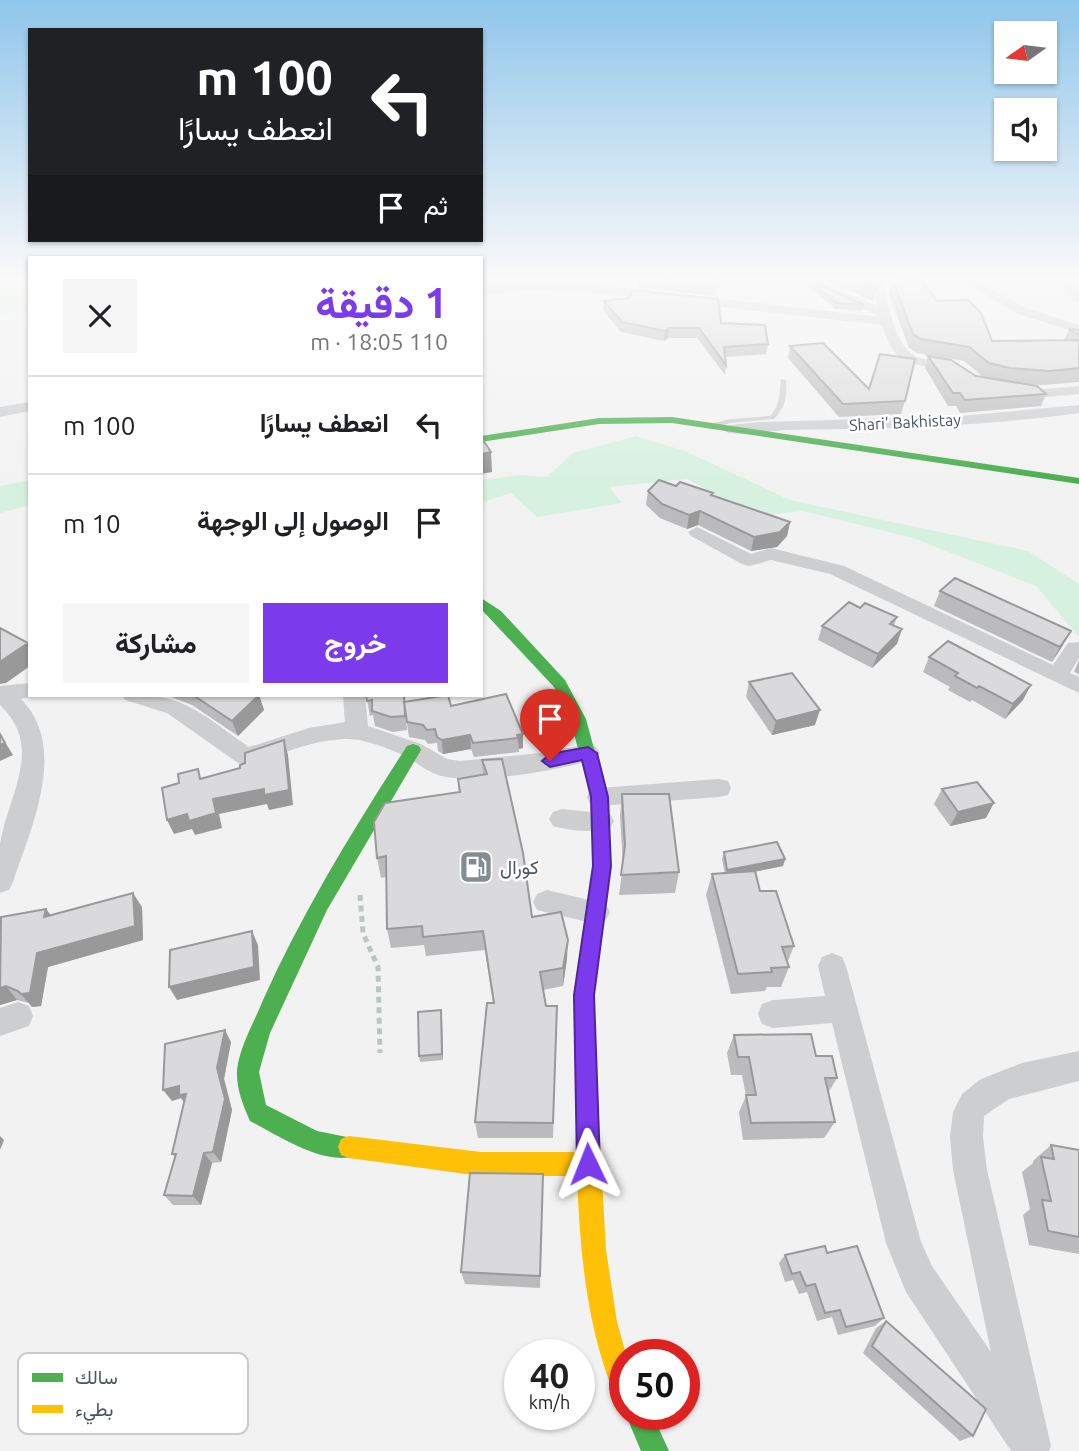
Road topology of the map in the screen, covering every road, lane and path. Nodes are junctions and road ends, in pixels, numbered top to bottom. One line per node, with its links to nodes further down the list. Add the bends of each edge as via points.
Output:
1 (896, 345): 2 (street, via 911,360)
2 (970, 372)
3 (783, 380): 9 (lane, via 781,410 772,418)
4 (1002, 388): 5 (street, via 1036,394)
5 (1079, 390)
6 (28, 406): 8 (street)
7 (1079, 409): 10 (street, Shari' Bakhistay)
8 (0, 412)
9 (712, 427): 10 (main road); 11 (main road, via 672,419 611,418)
10 (731, 430): 12 (main road)
11 (483, 439)
12 (1079, 481)
13 (697, 531): 16 (street, via 749,560 771,554 837,570 1000,653)
14 (483, 604): 24 (main road, via 560,684 578,719)
15 (1075, 648): 16 (street)
16 (1058, 675): 17 (street)
17 (1079, 686)
18 (28, 691): 19 (street)
19 (1, 695): 29 (street, via 23,713 33,739 17,833)
20 (139, 697): 22 (street, via 175,708 246,757 309,736 346,730)
21 (354, 697): 22 (street)
22 (357, 733): 23 (street)
23 (413, 750): 24 (street, via 442,767 460,770); 28 (main road)
24 (588, 753): 26 (main road)
25 (719, 788): 26 (street)
26 (600, 809): 27 (street); 31 (main road, via 602,866)
27 (562, 818)
28 (346, 855): 35 (path, via 358,875 363,933 378,967); 37 (main road, via 301,938 256,1044 248,1091 258,1113 314,1142 401,1156 481,1164)
29 (0, 880)
30 (547, 902): 31 (street)
31 (596, 912): 37 (main road, via 584,995)
32 (832, 966): 33 (street)
33 (843, 1008): 34 (street); 40 (street, via 904,1243 919,1279)
34 (773, 1014)
35 (380, 1054)
36 (1079, 1066): 40 (street, via 996,1089 973,1105 965,1129)
37 (588, 1164): 38 (main road, via 599,1301)
38 (609, 1341)
39 (645, 1430): 41 (main road)
40 (1031, 1448)
41 (655, 1451)

